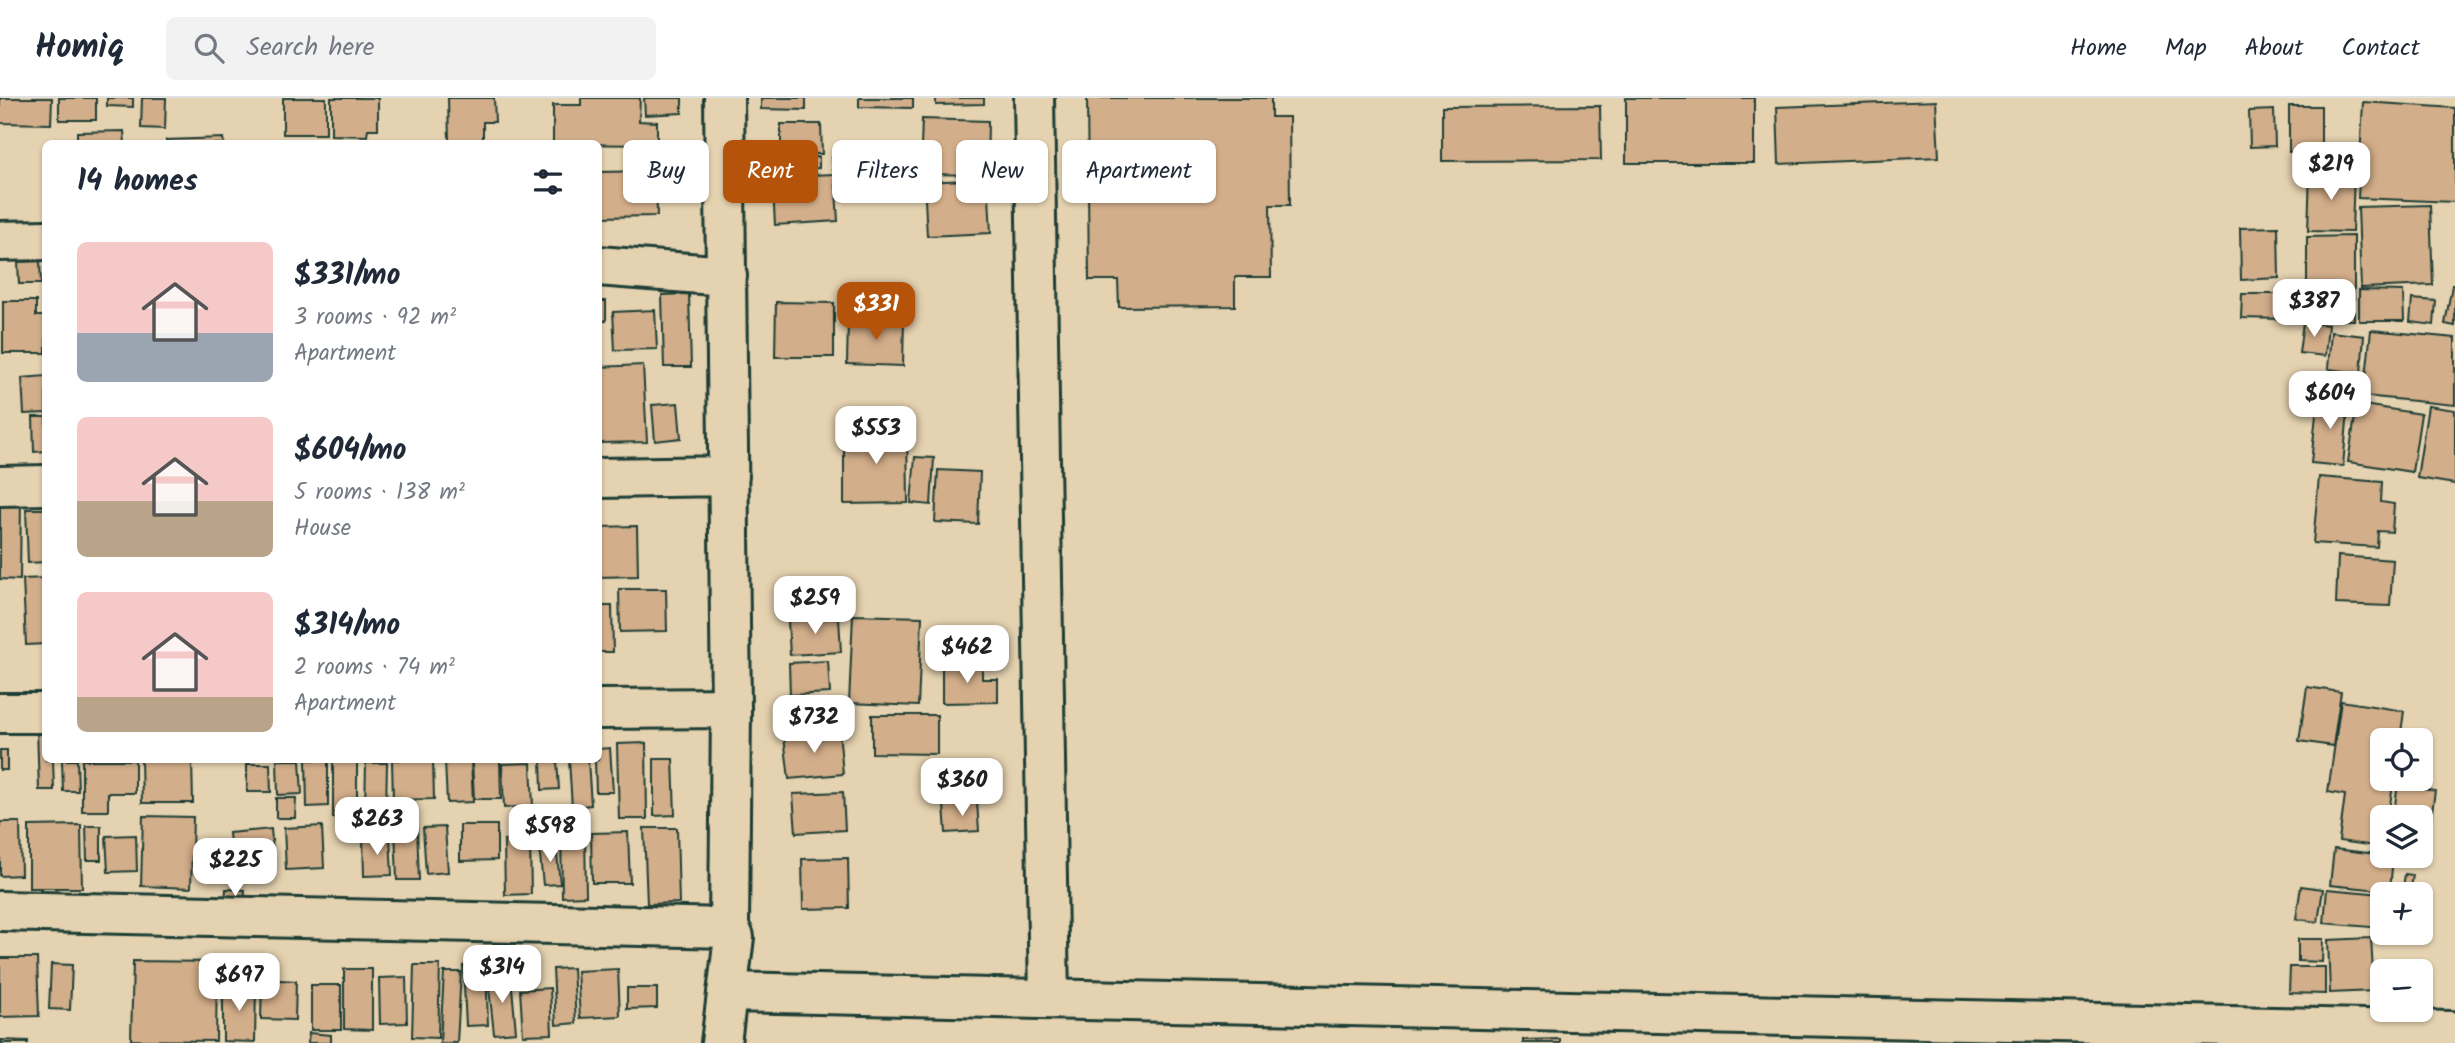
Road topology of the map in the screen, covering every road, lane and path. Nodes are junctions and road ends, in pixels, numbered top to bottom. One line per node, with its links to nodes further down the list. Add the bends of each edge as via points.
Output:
1 (724, 98): 6 (street)
2 (1034, 98): 18 (street)
3 (42, 240): 4 (street)
4 (0, 241)
5 (602, 266): 6 (street)
6 (726, 276): 7 (street)
7 (729, 476): 8 (street); 11 (street)
8 (602, 478)
9 (42, 485): 10 (street)
10 (0, 486)
11 (731, 708): 12 (street); 16 (street)
12 (602, 709)
13 (0, 713): 14 (street)
14 (42, 713)
15 (0, 911): 16 (street)
16 (729, 928): 17 (street, via 734,937)
17 (727, 992): 18 (street); 20 (street)
18 (1049, 999): 19 (street)
19 (2451, 1029)
20 (721, 1043)

